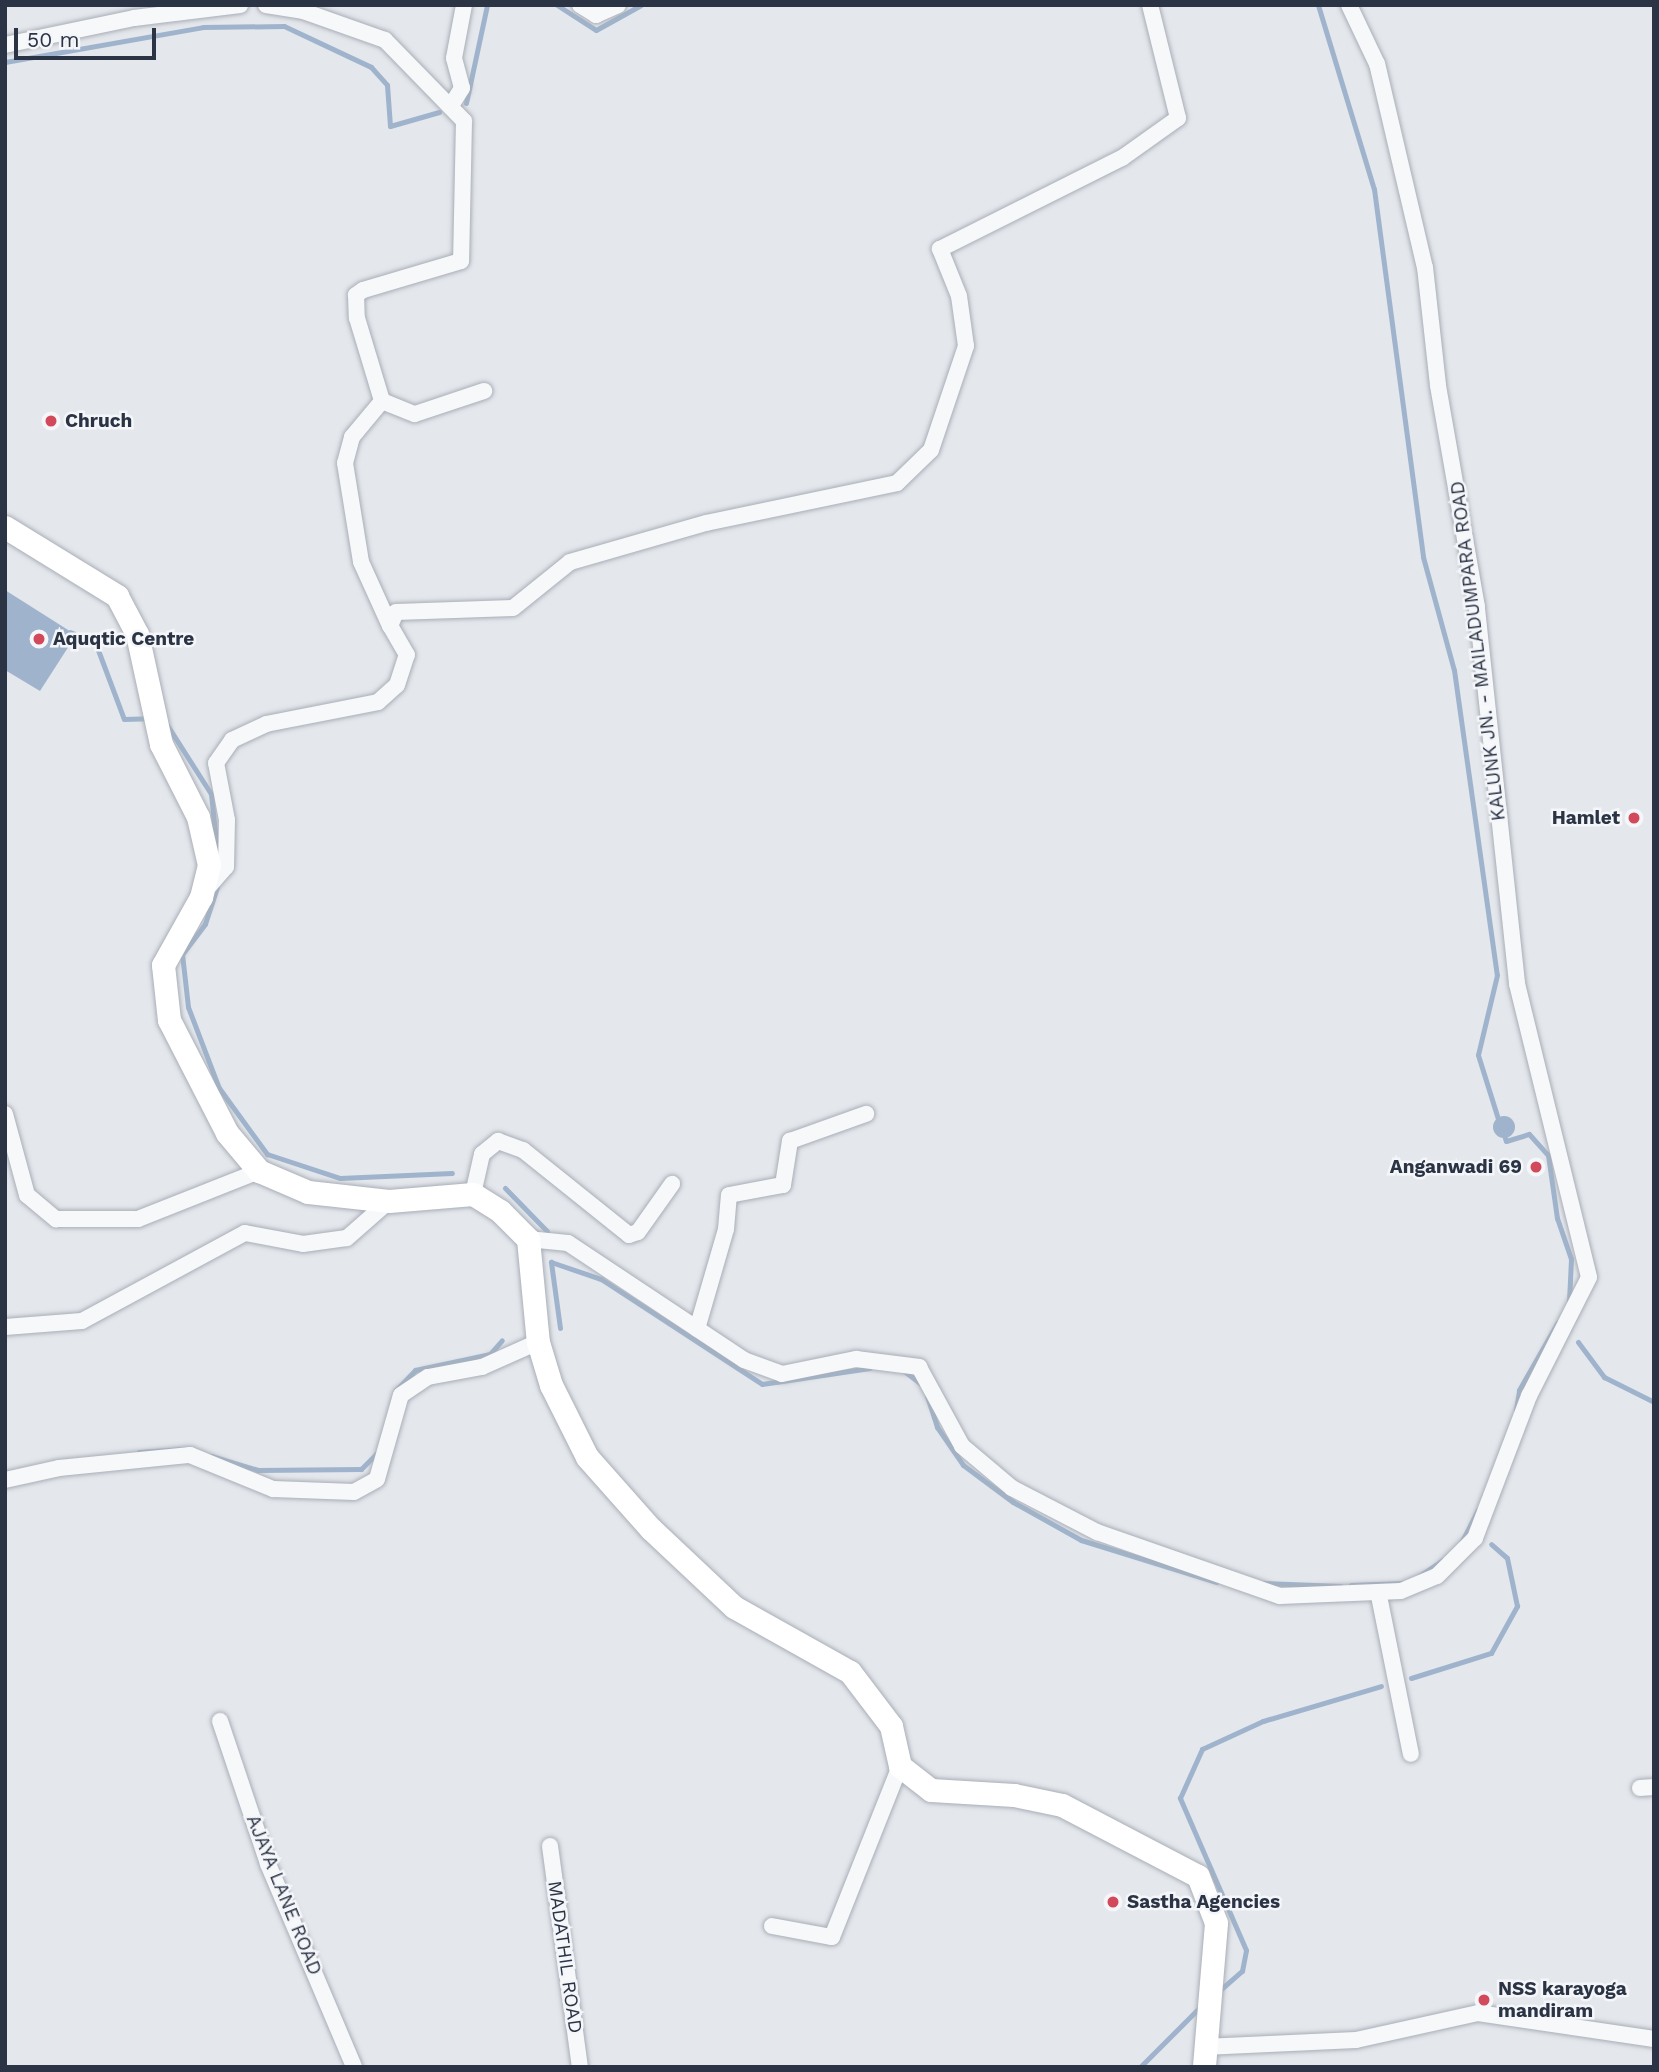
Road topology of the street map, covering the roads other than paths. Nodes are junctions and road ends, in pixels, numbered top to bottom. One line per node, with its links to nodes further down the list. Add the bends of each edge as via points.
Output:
1 (240, 5): 8 (street, via 134,18)
2 (266, 5): 9 (street, via 303,11 385,40)
3 (464, 5): 9 (street, via 454,58 462,88)
4 (580, 5): 5 (street, via 596,15)
5 (618, 5)
6 (1150, 5): 13 (street, via 1178,118 1122,158 940,249 959,296 966,346 931,450 897,482 706,523 570,562 513,608 396,612)
7 (1349, 5): 26 (street, KALUNK JN. - MAILADUMPARA ROAD, via 1377,64 1425,268 1438,385 1477,607 1517,983 1588,1277 1580,1301 1528,1396 1475,1538 1437,1576)
8 (5, 45)
9 (452, 104): 11 (street, via 464,121 461,261 356,295 357,318)
10 (484, 391): 11 (street, via 415,414)
11 (382, 401): 13 (street, via 352,437 345,463 361,562)
12 (5, 527): 14 (main road, via 56,553 117,596 137,634 172,775 198,817 209,865)
13 (390, 626): 14 (street, via 407,654 397,685 378,702 267,724 232,740 216,763 227,820 226,867)
14 (201, 897): 17 (main road, via 163,965 169,1020 227,1133)
15 (5, 1114): 17 (street, via 27,1195 56,1219 138,1219)
16 (866, 1114): 23 (street, via 790,1141 783,1185 729,1195 726,1229)
17 (259, 1171): 20 (main road, via 309,1192)
18 (672, 1184): 19 (street, via 638,1233 629,1235 523,1150 498,1141 482,1154)
19 (472, 1194): 20 (main road); 21 (main road)
20 (389, 1201): 22 (street, via 347,1238 303,1244 245,1233 82,1321)
21 (527, 1239): 23 (street, via 568,1243); 24 (main road)
22 (5, 1327)
23 (697, 1329): 26 (street, KALUNK JN. - MAILADUMPARA ROAD, via 744,1360 782,1374 856,1359 919,1367 962,1446 1012,1488 1097,1532 1280,1596)
24 (538, 1342): 25 (street, via 482,1367 428,1377 401,1395 377,1479 354,1492 273,1489 190,1455 59,1468); 29 (main road, via 587,1457 651,1529 734,1606 850,1672 867,1688 891,1726)
25 (5, 1480)
26 (1379, 1596): 28 (street)
27 (220, 1721): 34 (street, AJAYA LANE ROAD, via 268,1864)
28 (1411, 1754)
29 (900, 1766): 31 (street, via 832,1937); 33 (main road, via 931,1790 1014,1795 1062,1805 1198,1876 1216,1923)
30 (550, 1846): 35 (street, MADATHIL ROAD)
31 (772, 1926)
32 (1654, 2039): 33 (street, via 1478,2013 1356,2040)
33 (1204, 2057)
34 (354, 2067)
35 (580, 2067)

